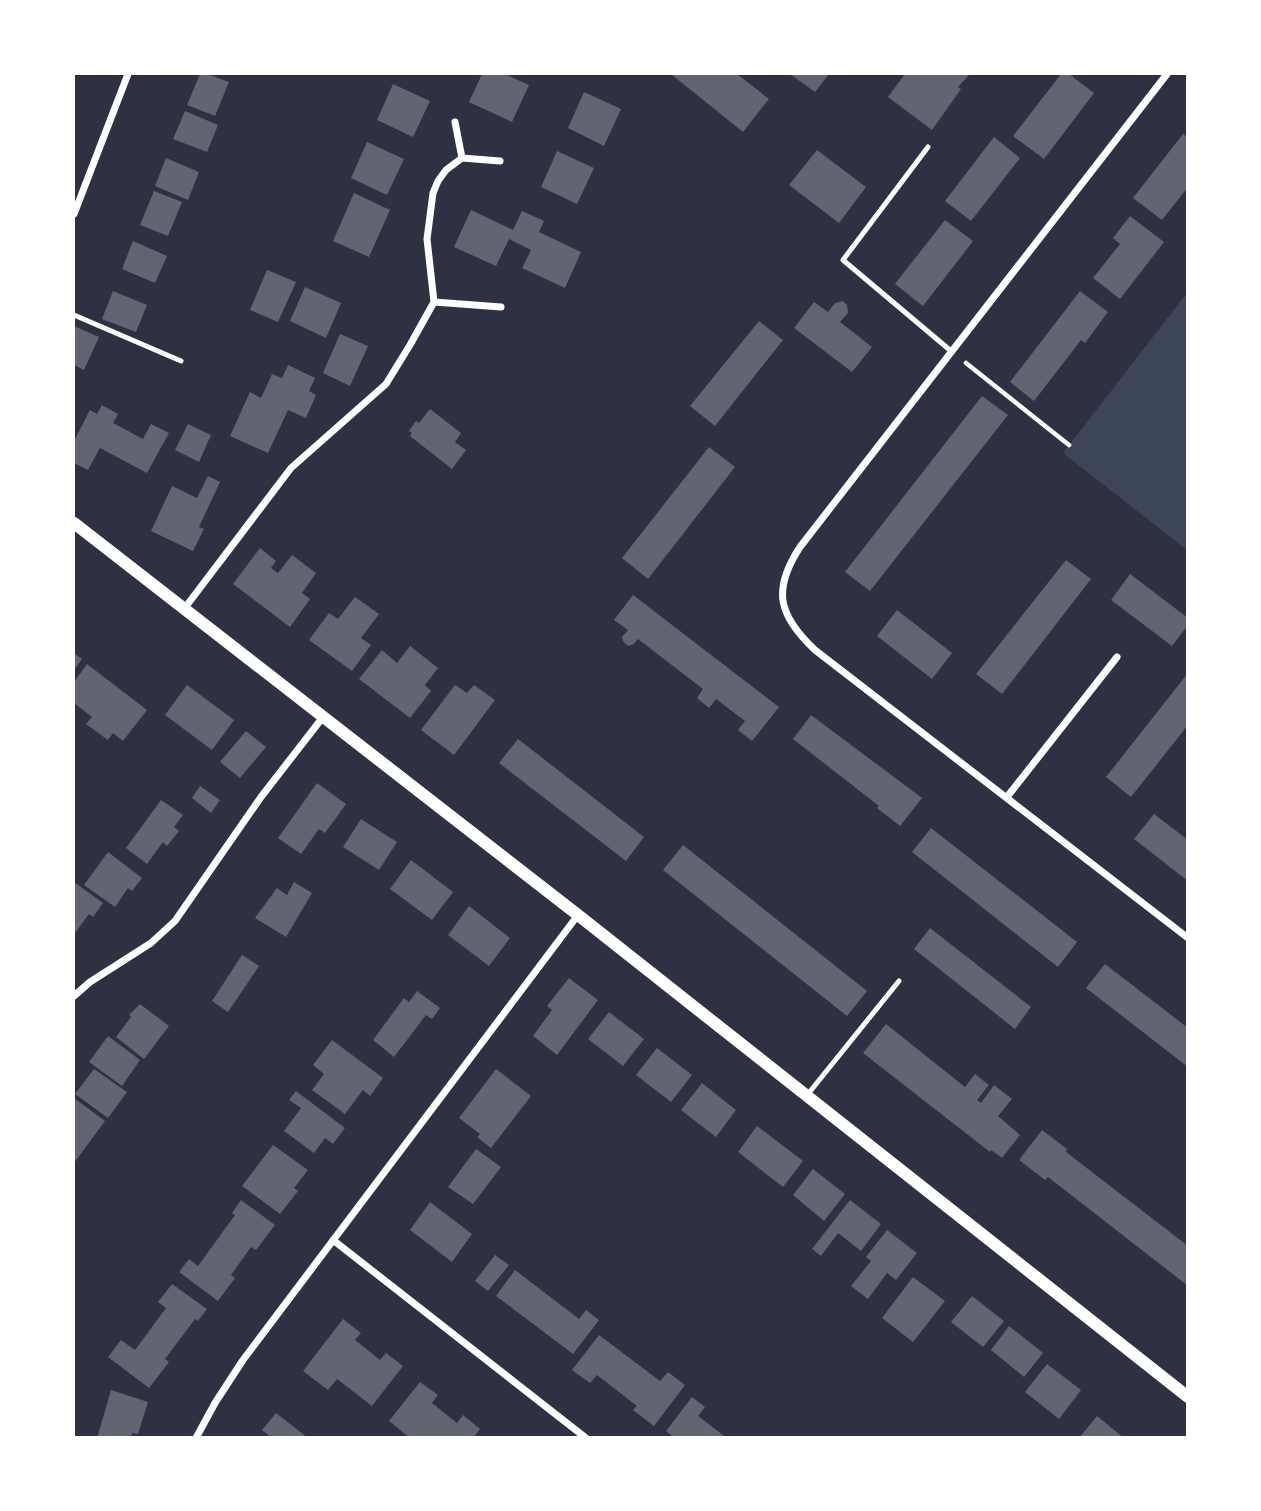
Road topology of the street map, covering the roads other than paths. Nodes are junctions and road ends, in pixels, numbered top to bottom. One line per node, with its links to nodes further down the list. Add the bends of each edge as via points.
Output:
1 (128, 74): 7 (street)
2 (1167, 74): 11 (street)
3 (455, 121): 5 (street)
4 (928, 147): 11 (lane, via 843,260)
5 (462, 158): 6 (street); 8 (street, via 446,170 433,193 428,239)
6 (500, 161)
7 (74, 214)
8 (434, 302): 9 (street); 14 (street, via 386,384 290,468)
9 (501, 307)
10 (74, 315): 12 (lane)
11 (951, 351): 17 (street, via 800,547 783,580 782,595 791,622 815,650)
12 (181, 361)
13 (74, 523): 14 (street)
14 (184, 608): 16 (street)
15 (1117, 657): 17 (street)
16 (323, 717): 18 (street); 21 (street, via 175,921)
17 (1007, 797): 19 (street)
18 (578, 915): 22 (street); 23 (street)
19 (1188, 938)
20 (899, 981): 22 (lane)
21 (74, 996)
22 (806, 1097): 24 (street)
23 (333, 1240): 25 (street, via 243,1360); 26 (street)
24 (1188, 1397)
25 (197, 1437)
26 (586, 1437)

